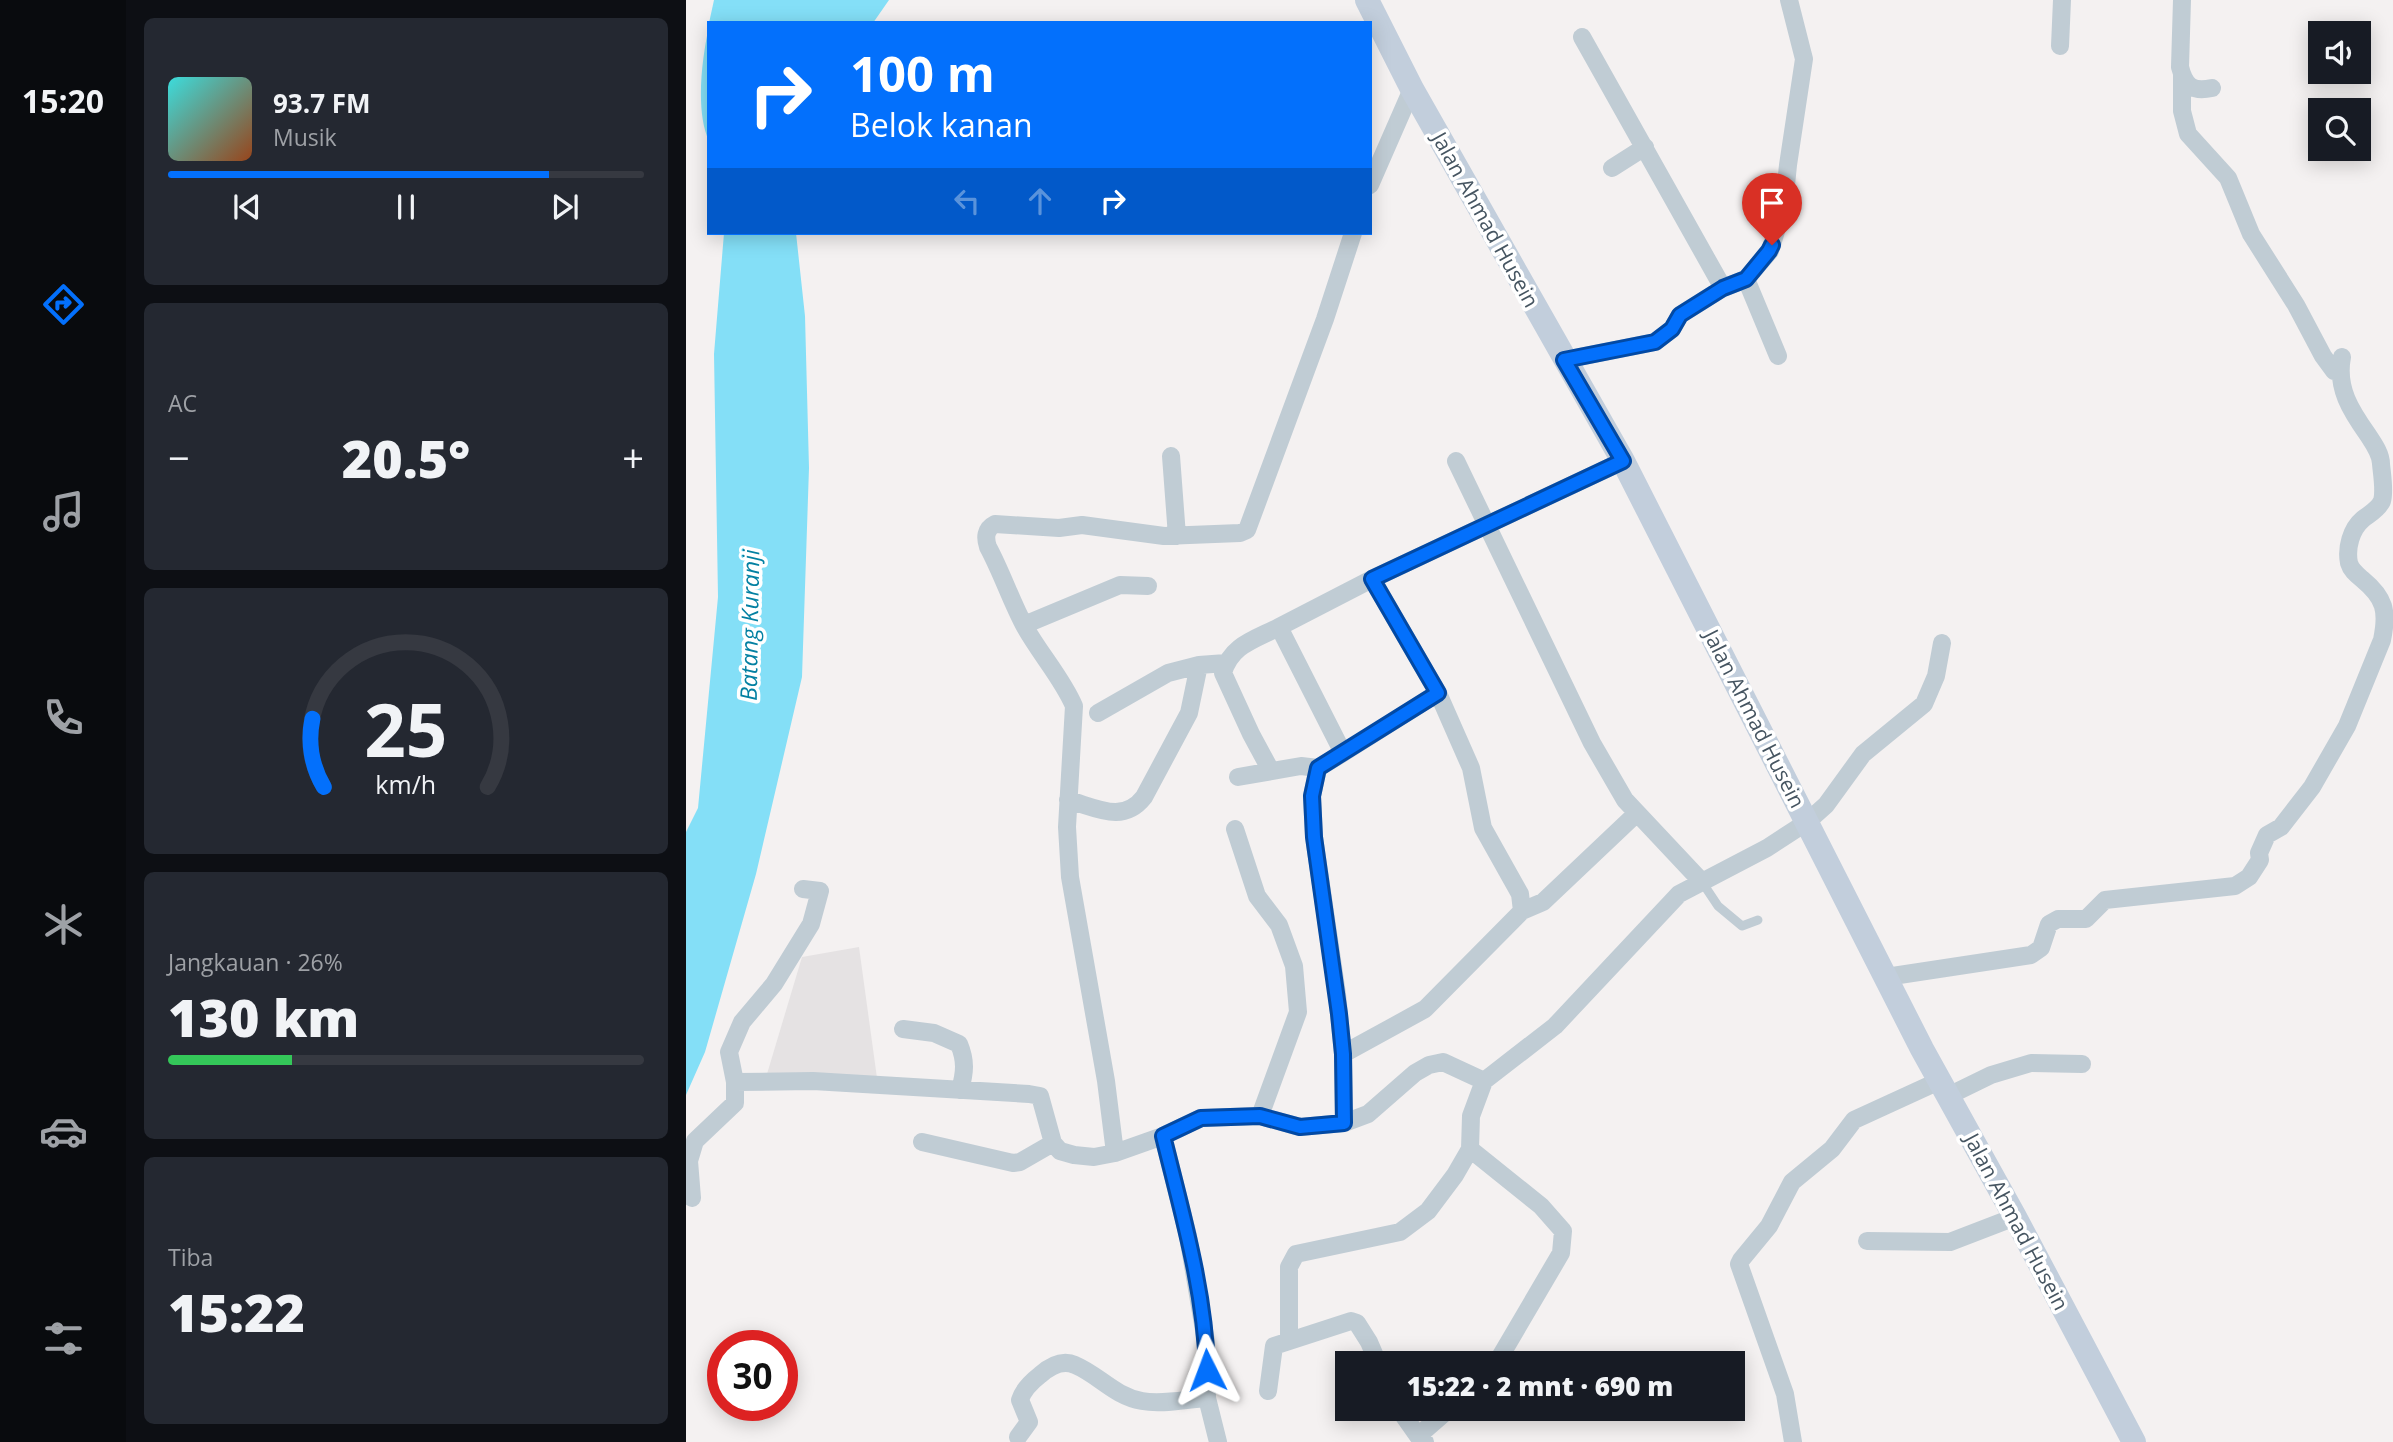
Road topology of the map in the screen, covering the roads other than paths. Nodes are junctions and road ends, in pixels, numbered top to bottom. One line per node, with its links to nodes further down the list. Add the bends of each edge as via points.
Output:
1 (1367, 0): 9 (main road, Jalan Ahmad Husein)
2 (1789, 0): 14 (street, via 1804,59 1784,205 1769,251)
3 (2062, 0): 6 (street)
4 (2182, 0): 7 (street)
5 (1582, 37): 10 (street)
6 (2060, 46)
7 (2182, 75): 8 (street, via 2193,88); 44 (street, via 2182,111 2188,134 2228,178 2251,234 2323,356 2334,371 2341,364 2344,396 2381,460 2382,500 2356,525 2348,553 2351,569 2382,601 2386,614 2382,640 2347,726 2312,787 2281,827 2267,835 2249,877 2235,886 2105,900 2086,919 2057,919 2049,924 2041,948 2031,955)
8 (2213, 88)
9 (1412, 89): 12 (street); 17 (main road, Jalan Ahmad Husein)
10 (1645, 147): 11 (street); 15 (street)
11 (1612, 168)
12 (1372, 181)
13 (1352, 235): 22 (street, via 1250,525 1244,532)
14 (1746, 279): 15 (street); 16 (street)
15 (1723, 288): 17 (street, via 1680,315 1672,329 1655,342)
16 (1778, 356)
17 (1564, 360): 20 (main road, Jalan Ahmad Husein)
18 (1171, 456): 22 (street)
19 (1456, 461): 21 (street)
20 (1623, 461): 21 (street); 38 (main road, Jalan Ahmad Husein)
21 (1487, 524): 23 (street); 37 (street, via 1591,743)
22 (1177, 536): 25 (street, via 1082,525 995,524 985,539)
23 (1372, 579): 26 (street); 30 (street)
24 (1148, 586): 25 (street, via 1120,585)
25 (1024, 625): 36 (street, via 1074,706)
26 (1279, 627): 28 (street, via 1235,649); 32 (street)
27 (1942, 643): 38 (street, via 1937,676 1924,704 1864,754 1826,805)
28 (1226, 663): 29 (street); 34 (street, via 1223,674)
29 (1199, 665): 31 (street, via 1168,673); 36 (street, via 1189,713 1136,808 1116,813)
30 (1438, 693): 32 (street); 42 (street, via 1471,768 1483,828 1520,894)
31 (1098, 713)
32 (1343, 753): 33 (street)
33 (1318, 768): 34 (street); 46 (street, via 1312,796 1314,837)
34 (1271, 771): 35 (street)
35 (1238, 778)
36 (1068, 800): 58 (street, via 1070,877)
37 (1637, 813): 40 (street); 42 (street, via 1543,902)
38 (1807, 822): 40 (street); 44 (main road, Jalan Ahmad Husein)
39 (1235, 829): 52 (street, via 1257,895 1279,925 1294,966 1298,1012)
40 (1702, 882): 43 (lane, via 1718,906 1742,926); 48 (street, via 1679,894 1555,1026)
41 (803, 888): 49 (street, via 820,891 811,924 774,984 742,1022 729,1052)
42 (1522, 911): 46 (street, via 1425,1009)
43 (1758, 920)
44 (1886, 977): 50 (main road, Jalan Ahmad Husein)
45 (903, 1029): 51 (street, via 934,1032 959,1044 965,1058)
46 (1343, 1054): 53 (street)
47 (2082, 1065): 50 (street, via 2031,1063)
48 (1484, 1081): 53 (street, via 1443,1062 1429,1065 1368,1114); 57 (street, via 1471,1116)
49 (735, 1082): 51 (street, via 813,1081); 59 (street, via 735,1103 695,1141 689,1161)
50 (1944, 1088): 60 (main road, Jalan Ahmad Husein); 72 (street, via 1854,1120 1832,1149 1791,1182 1769,1226 1741,1259 1785,1394)
51 (960, 1090): 56 (street, via 1040,1096)
52 (1260, 1116): 53 (street, via 1300,1127); 54 (street, via 1201,1118)
53 (1344, 1123)
54 (1163, 1136): 58 (street); 66 (street, via 1188,1236 1206,1342)
55 (922, 1142): 56 (street, via 1013,1163)
56 (1053, 1143): 58 (street, via 1074,1156)
57 (1470, 1149): 62 (street, via 1427,1211 1400,1232 1296,1254 1289,1267); 64 (street, via 1541,1206 1563,1231 1561,1253)
58 (1115, 1153)
59 (692, 1198)
60 (2015, 1217): 61 (street, via 1950,1242); 73 (main road, Jalan Ahmad Husein)
61 (1867, 1241)
62 (1289, 1340): 63 (street, via 1351,1321 1357,1322); 65 (street, via 1273,1348)
63 (1373, 1351)
64 (1504, 1351)
65 (1269, 1391)
66 (1207, 1398): 69 (street, via 1140,1401 1119,1395 1073,1363 1057,1364 1022,1392 1020,1400 1029,1422); 71 (street)
67 (1408, 1421): 70 (street)
68 (1438, 1421): 70 (street)
69 (1018, 1437)
70 (1422, 1439)
71 (1218, 1442)
72 (1793, 1442)
73 (2134, 1442)

